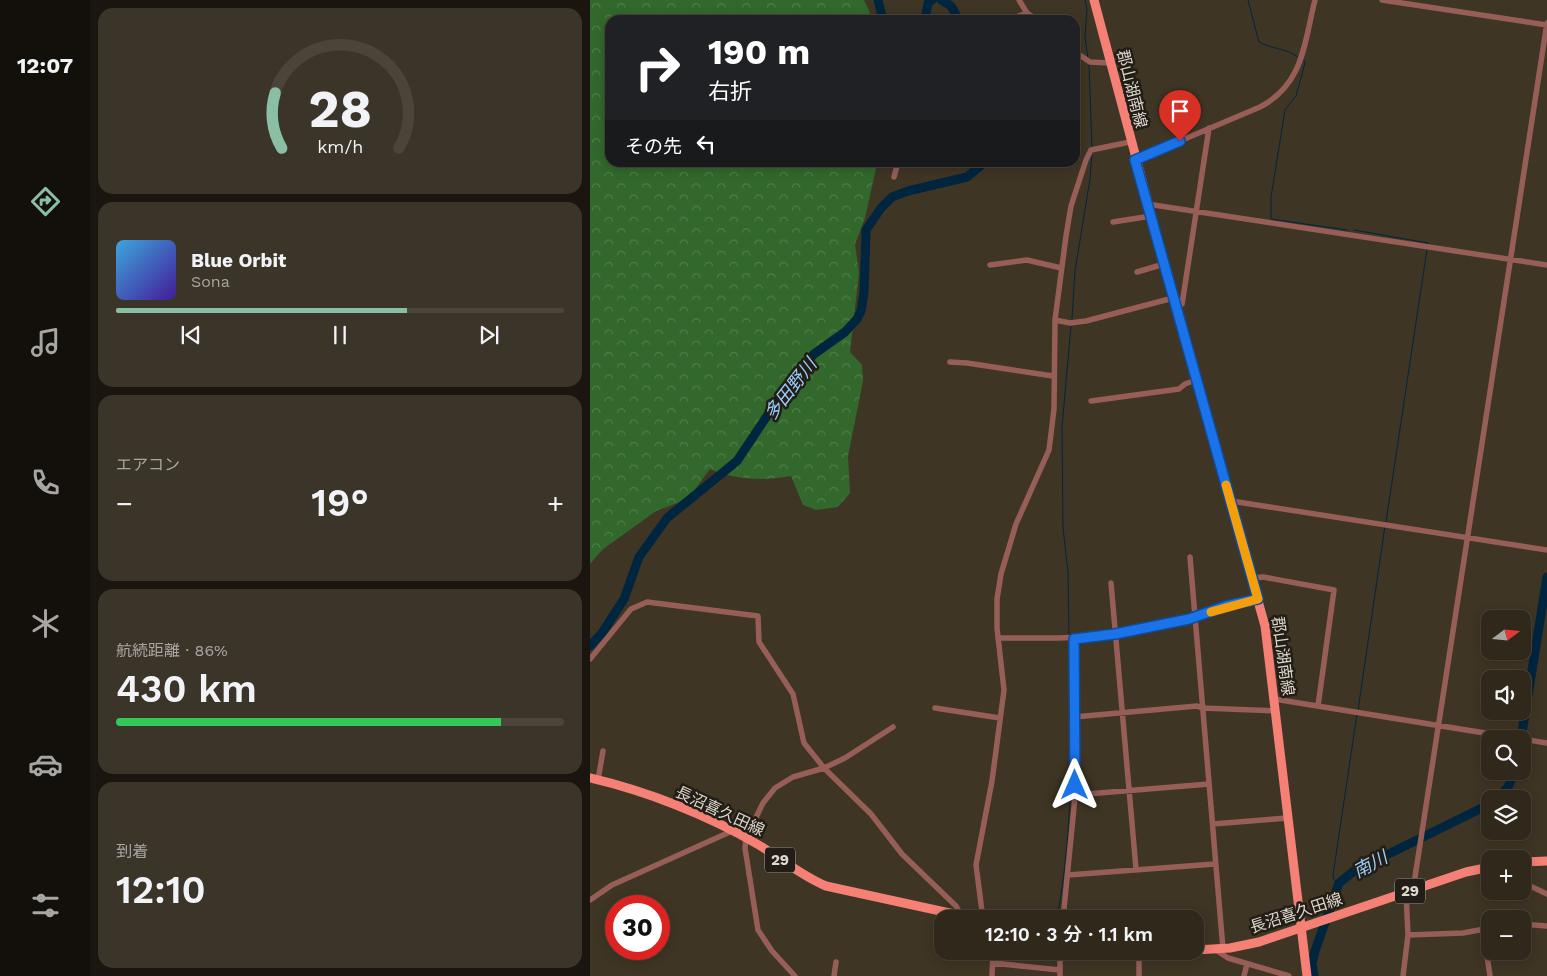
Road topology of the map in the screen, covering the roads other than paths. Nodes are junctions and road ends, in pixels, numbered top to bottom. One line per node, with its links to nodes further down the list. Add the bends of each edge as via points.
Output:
1 (1019, 0): 5 (street)
2 (1094, 0): 10 (main road, 郡山湖南線)
3 (1315, 0): 11 (street, via 1298,70 1286,88 1260,107)
4 (1385, 0): 8 (street)
5 (1027, 13): 6 (street); 7 (street)
6 (1022, 15)
7 (1030, 15)
8 (1547, 24): 20 (street)
9 (1080, 55): 10 (street, via 1090,62)
10 (1110, 63): 12 (main road, 郡山湖南線)
11 (1209, 128): 13 (street); 17 (street)
12 (1130, 142): 13 (main road, 郡山湖南線); 24 (street, via 1100,146 1089,153 1071,206)
13 (1135, 160): 16 (main road, 郡山湖南線)
14 (897, 167): 15 (street)
15 (894, 177)
16 (1147, 204): 17 (street); 18 (main road, 郡山湖南線)
17 (1197, 211): 20 (street); 27 (street, via 1182,304)
18 (1151, 216): 19 (street); 22 (main road, 郡山湖南線)
19 (1113, 222)
20 (1510, 260): 23 (street); 34 (street)
21 (990, 264): 24 (street, via 1027,260)
22 (1164, 264): 25 (street); 26 (main road, 郡山湖南線)
23 (1547, 265)
24 (1061, 268): 28 (street)
25 (1137, 272)
26 (1173, 298): 27 (main road, 郡山湖南線); 28 (street, via 1086,321 1070,323)
27 (1176, 309): 31 (main road, 郡山湖南線)
28 (1055, 320): 30 (street)
29 (950, 362): 30 (street)
30 (1053, 376): 42 (street, via 1054,409 1049,450 1021,512 999,586)
31 (1196, 380): 32 (street, via 1179,389); 33 (main road, 郡山湖南線)
32 (1091, 401)
33 (1231, 501): 34 (street); 37 (main road, 郡山湖南線)
34 (1466, 538): 35 (street); 54 (street)
35 (1547, 550)
36 (1190, 557): 40 (street)
37 (1253, 578): 39 (main road, 郡山湖南線); 46 (street, via 1334,590)
38 (1110, 583): 41 (street)
39 (1258, 599): 40 (street); 45 (main road, 郡山湖南線, via 1269,647)
40 (1195, 617): 41 (street); 48 (street)
41 (1115, 634): 43 (street); 50 (street)
42 (999, 638): 43 (street); 52 (street, via 1004,683)
43 (1074, 639): 51 (street)
44 (590, 659): 57 (street, via 631,609 647,602 756,615 759,642 793,694 804,743)
45 (1274, 699): 46 (street); 49 (main road, 郡山湖南線)
46 (1318, 706): 54 (street)
47 (934, 708): 52 (street)
48 (1202, 708): 49 (street); 50 (street); 59 (street)
49 (1276, 711): 62 (main road, 郡山湖南線)
50 (1121, 713): 51 (street); 60 (street)
51 (1074, 717): 61 (street)
52 (1000, 718): 78 (street, via 976,865)
53 (894, 726): 57 (street)
54 (1437, 726): 55 (street); 73 (street)
55 (1547, 743)
56 (603, 751): 58 (street)
57 (824, 768): 65 (street, via 792,777 775,788 768,795); 77 (street, via 858,800 902,854)
58 (594, 779): 64 (main road, 長沼喜久田線 / 29, via 654,798)
59 (1209, 784): 60 (street); 63 (street)
60 (1129, 790): 61 (street); 69 (street)
61 (1075, 795): 71 (street)
62 (1287, 818): 63 (street); 82 (main road, 郡山湖南線)
63 (1213, 824): 68 (street)
64 (732, 831): 65 (main road, 長沼喜久田線 / 29); 75 (street, via 612,885)
65 (746, 838): 76 (main road, 長沼喜久田線 / 29, via 805,877 826,886); 94 (street, via 758,930)
66 (1547, 861): 67 (main road)
67 (1531, 862)
68 (1215, 864): 69 (street); 85 (street)
69 (1136, 869): 71 (street)
70 (1481, 869): 73 (main road, 長沼喜久田線 / 29)
71 (1068, 875): 79 (street)
72 (1531, 886): 74 (street)
73 (1409, 891): 82 (main road, 長沼喜久田線 / 29); 84 (street)
74 (1547, 894)
75 (590, 900)
76 (938, 910)
77 (957, 910)
78 (982, 910)
79 (1064, 910)
80 (1531, 925): 81 (street)
81 (1547, 926)
82 (1303, 927): 85 (main road, 長沼喜久田線 / 29, via 1259,942); 100 (main road, 郡山湖南線)
83 (1481, 930): 84 (street)
84 (1408, 935): 101 (street)
85 (1220, 949): 86 (main road, 長沼喜久田線 / 29); 92 (street, via 1223,956)
86 (1204, 950)
87 (1060, 960): 93 (street)
88 (1139, 960): 97 (street)
89 (1488, 960): 102 (street)
90 (836, 962): 95 (street)
91 (993, 963): 93 (street); 96 (street)
92 (1247, 964): 98 (street); 99 (street)
93 (1060, 973)
94 (795, 976)
95 (834, 976)
96 (992, 976)
97 (1139, 976)
98 (1244, 976)
99 (1289, 976)
100 (1307, 976)
101 (1403, 976)
102 (1490, 976)

